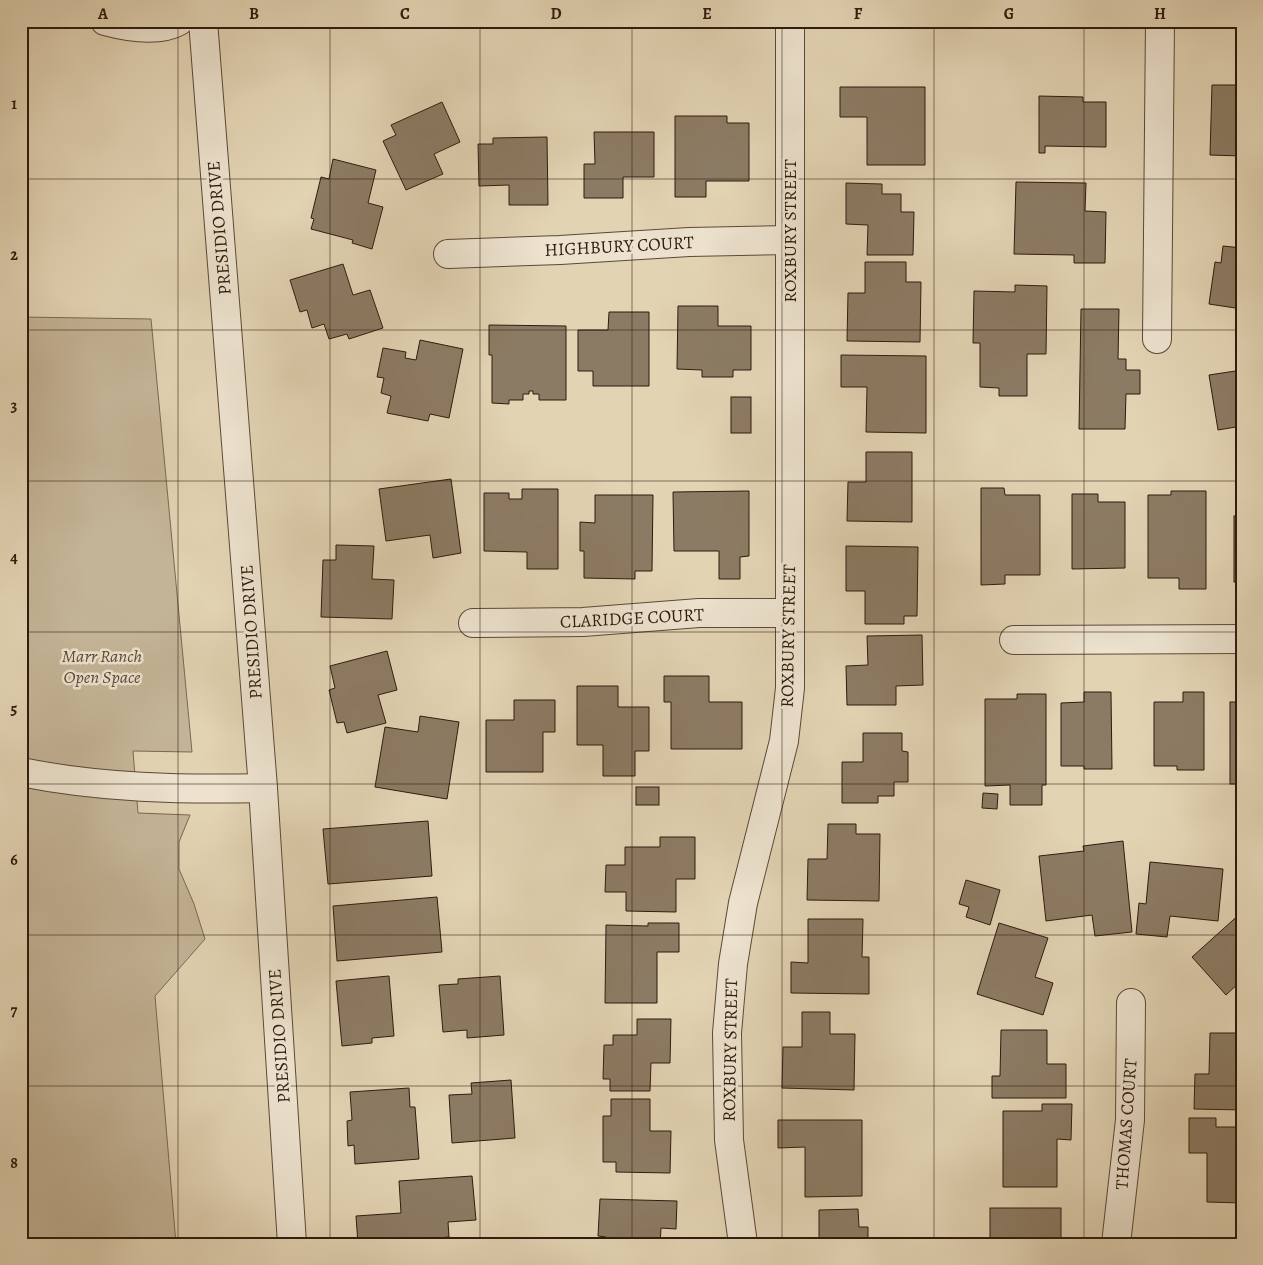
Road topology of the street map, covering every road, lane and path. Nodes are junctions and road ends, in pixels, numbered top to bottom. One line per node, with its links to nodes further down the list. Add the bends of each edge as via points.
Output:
1 (105, 21): 2 (street, via 143,28 172,26)
2 (179, 21)
3 (202, 21): 14 (street, PRESIDIO DRIVE)
4 (790, 21): 6 (street, ROXBURY STREET)
5 (1160, 21): 8 (street)
6 (790, 240): 7 (street, HIGHBURY COURT); 9 (street, ROXBURY STREET)
7 (448, 254)
8 (1157, 339)
9 (790, 613): 10 (street, CLARIDGE COURT, via 699,613 583,622); 17 (street, ROXBURY STREET, via 790,688 784,741 743,903 727,1032 729,1140)
10 (473, 623)
11 (1242, 639): 12 (street)
12 (1014, 640)
13 (21, 772): 14 (street, via 59,779 191,789)
14 (263, 788): 16 (street, PRESIDIO DRIVE)
15 (1131, 1003): 18 (street, THOMAS COURT, via 1130,1120)
16 (292, 1244)
17 (743, 1244)
18 (1116, 1244)

